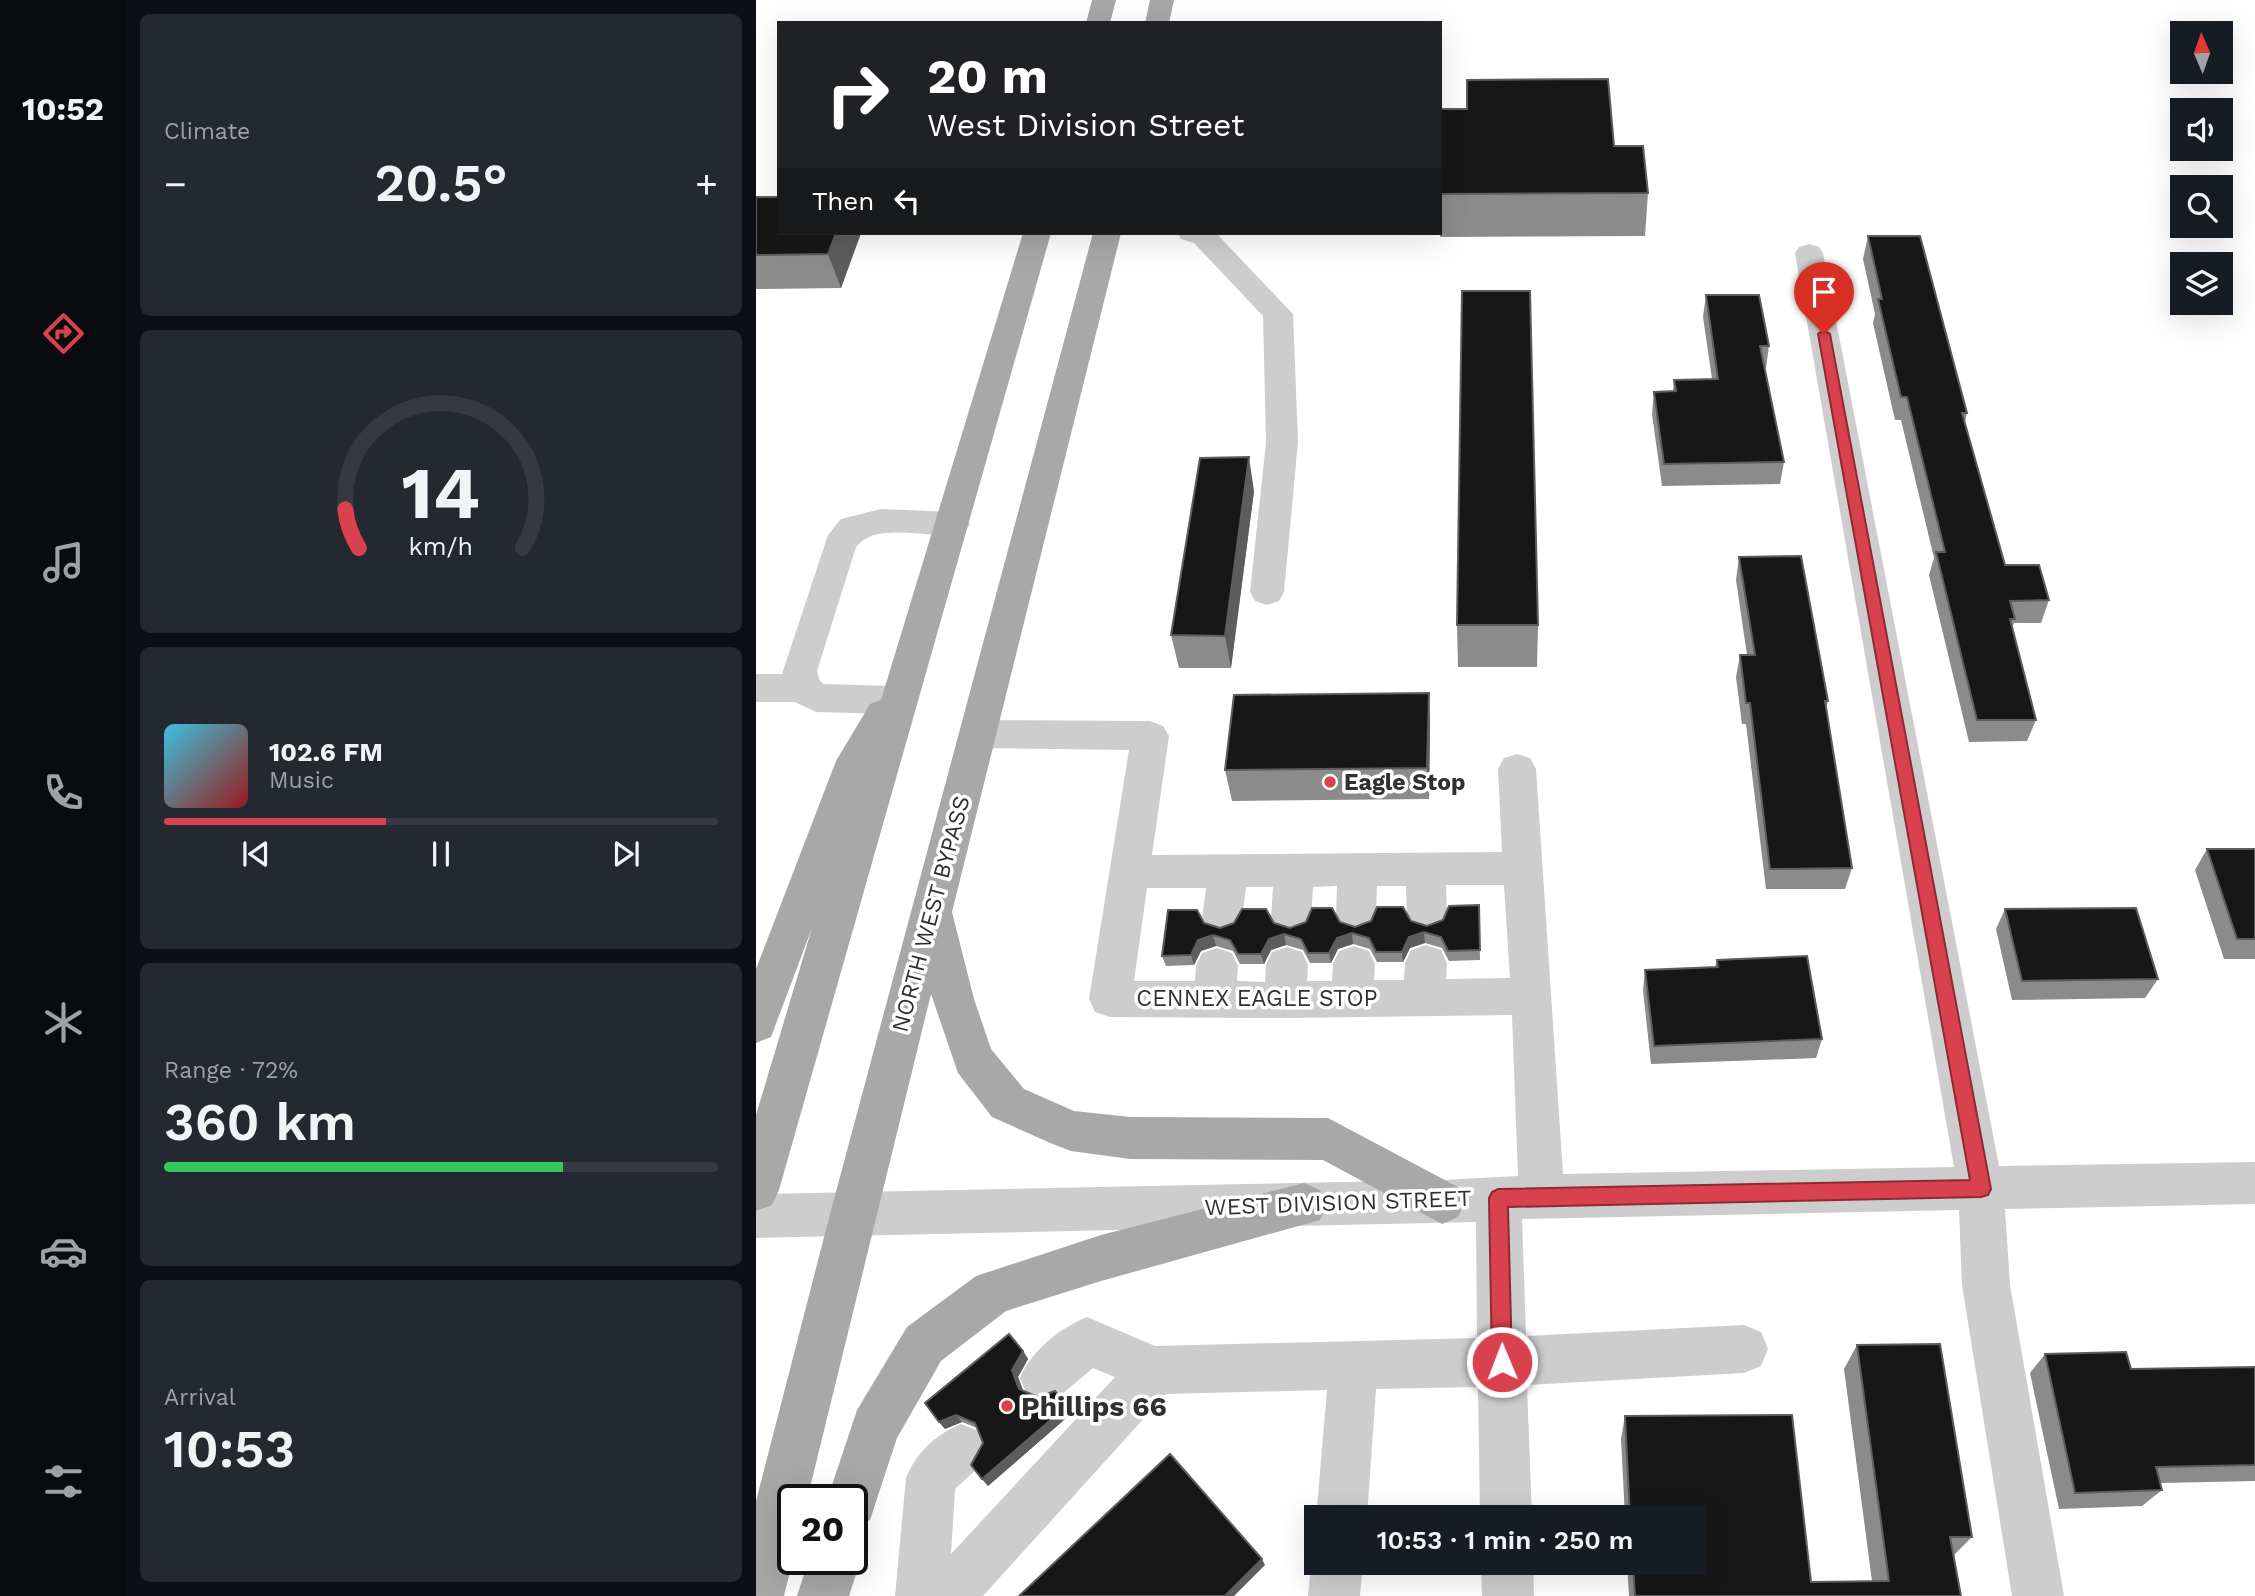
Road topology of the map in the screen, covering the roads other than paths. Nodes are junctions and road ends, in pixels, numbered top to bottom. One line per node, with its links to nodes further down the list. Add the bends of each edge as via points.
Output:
1 (1104, 0): 3 (main road)
2 (1162, 0): 4 (main road)
3 (1099, 21)
4 (1157, 21)
5 (1036, 235): 9 (main road)
6 (1106, 235): 14 (main road, NORTH WEST BYPASS)
7 (1198, 235): 10 (street, via 1278,314 1282,442)
8 (1809, 253): 30 (street)
9 (953, 524): 11 (main road); 13 (street, via 881,521 853,527 840,543 799,671)
10 (1267, 592)
11 (902, 684): 13 (street, via 817,698); 28 (main road, via 855,761); 31 (main road)
12 (756, 688): 13 (street)
13 (803, 688)
14 (978, 734): 18 (street, CENNEX EAGLE STOP, via 1150,736); 22 (main road, NORTH WEST BYPASS)
15 (1517, 769): 16 (street)
16 (1523, 868): 17 (street); 27 (street)
17 (1425, 870): 21 (street); 23 (street)
18 (1128, 872): 19 (street); 27 (street, CENNEX EAGLE STOP, via 1110,999 1216,983 1425,980)
19 (1228, 872): 20 (street); 25 (street)
20 (1294, 872): 21 (street); 26 (street)
21 (1357, 872): 24 (street)
22 (932, 908): 33 (main road, via 953,999 973,1059 1008,1103 1071,1131 1130,1138 1328,1139); 35 (main road, NORTH WEST BYPASS)
23 (1427, 917)
24 (1356, 918)
25 (1223, 919)
26 (1291, 919)
27 (1532, 996): 32 (street)
28 (756, 1024)
29 (2255, 1183): 30 (street, WEST DIVISION STREET)
30 (1981, 1189): 32 (street, WEST DIVISION STREET); 55 (street, via 1986,1285)
31 (756, 1190)
32 (1520, 1197): 33 (street, WEST DIVISION STREET); 38 (street)
33 (1442, 1202): 34 (street, WEST DIVISION STREET)
34 (1304, 1205): 35 (street, WEST DIVISION STREET); 43 (main road, via 1101,1258 993,1292 923,1344 875,1428)
35 (853, 1214): 36 (street, WEST DIVISION STREET); 49 (main road, NORTH WEST BYPASS)
36 (756, 1216)
37 (1744, 1349): 38 (street)
38 (1502, 1362): 39 (street); 45 (street)
39 (1354, 1364): 40 (street); 44 (street)
40 (1155, 1370): 41 (street, via 1087,1341); 52 (street)
41 (1044, 1378)
42 (961, 1449): 51 (street, via 931,1478)
43 (858, 1484)
44 (1342, 1505)
45 (1506, 1505)
46 (829, 1575): 50 (main road)
47 (1336, 1575): 53 (street)
48 (1507, 1575): 54 (street)
49 (758, 1596)
50 (822, 1596)
51 (922, 1596)
52 (947, 1596)
53 (1334, 1596)
54 (1508, 1596)
55 (2038, 1596)

